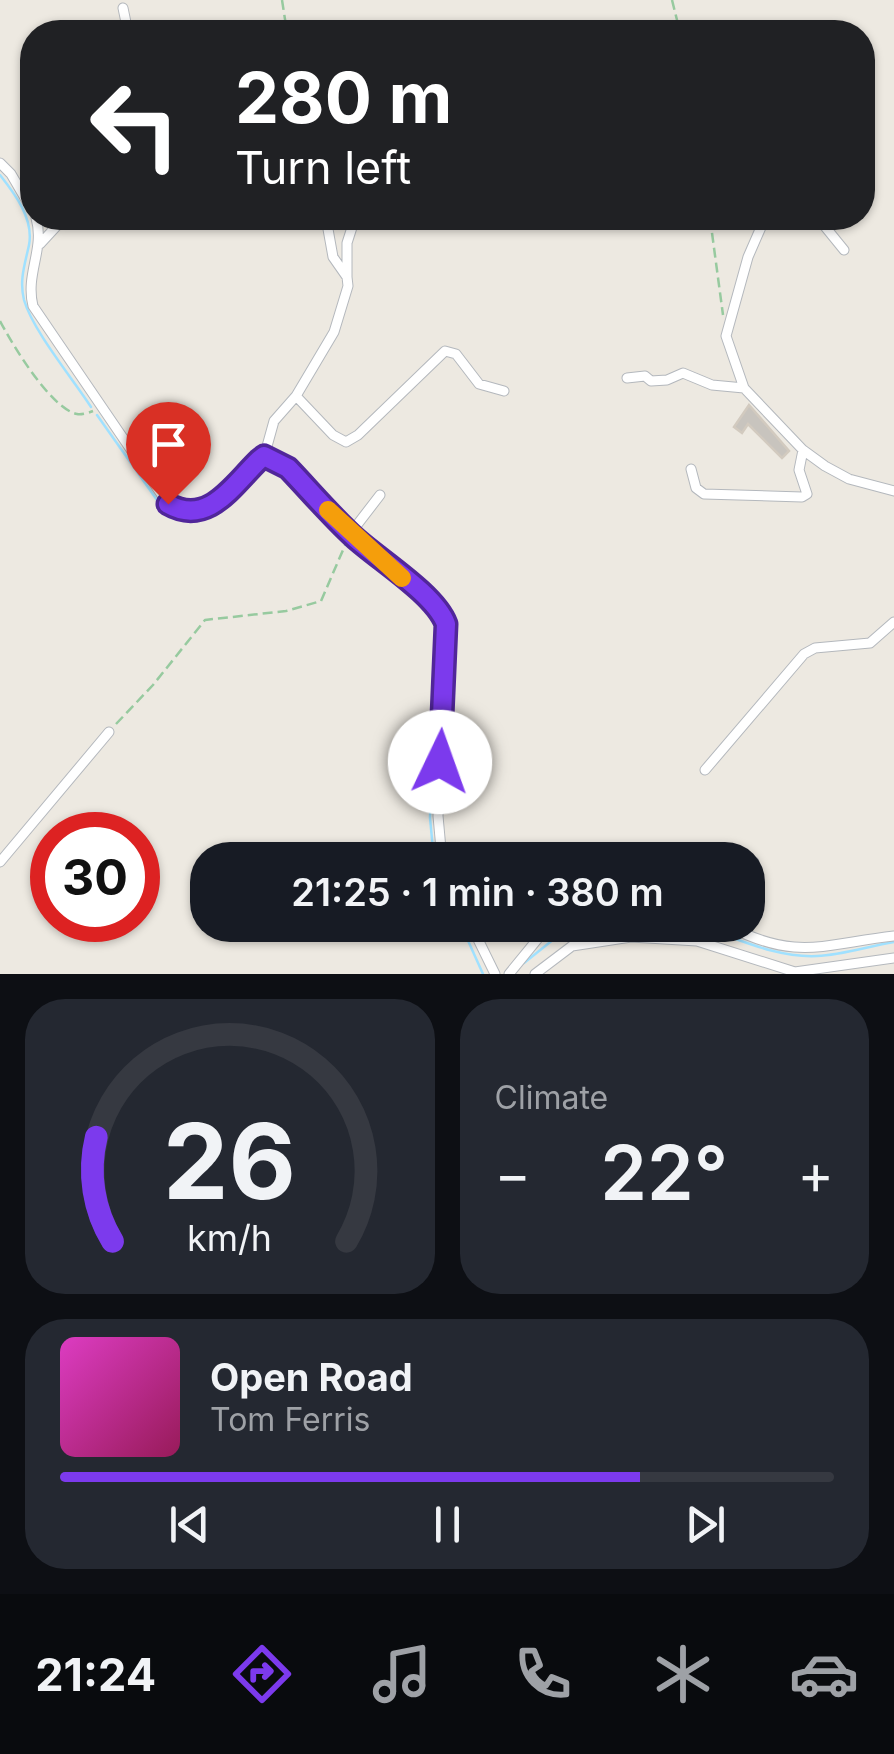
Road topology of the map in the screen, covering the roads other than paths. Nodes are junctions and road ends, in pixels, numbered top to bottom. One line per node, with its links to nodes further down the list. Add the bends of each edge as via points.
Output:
1 (123, 8): 2 (street)
2 (126, 20)
3 (0, 163): 4 (street)
4 (20, 189)
5 (38, 230): 11 (street)
6 (53, 230): 11 (street)
7 (328, 230): 13 (street, via 333,257)
8 (352, 230): 13 (street)
9 (760, 230): 15 (street, via 726,336)
10 (828, 230): 12 (street)
11 (40, 244): 19 (street, via 31,301 164,500 194,511 214,506)
12 (844, 250)
13 (348, 277): 17 (street, via 334,332)
14 (627, 378): 15 (street, via 667,380 683,373)
15 (744, 388): 18 (street)
16 (504, 391): 17 (street, via 479,384 446,351 346,442)
17 (296, 396): 19 (street, via 274,421)
18 (803, 450): 20 (street, via 802,497 704,494); 21 (street, via 849,478)
19 (264, 456): 23 (street, via 288,468)
20 (691, 469)
21 (894, 490)
22 (380, 495): 23 (street)
23 (350, 534): 27 (street, via 429,600 446,624)
24 (894, 622): 26 (street, via 870,643 804,654)
25 (108, 732): 28 (street)
26 (705, 770)
27 (440, 842)
28 (0, 862)
29 (894, 936): 30 (street, via 812,950)
30 (765, 941)
31 (479, 942): 34 (street)
32 (536, 942): 35 (street)
33 (894, 958): 36 (street, via 795,972 697,942 631,937 572,946)
34 (495, 974)
35 (509, 974)
36 (535, 974)

